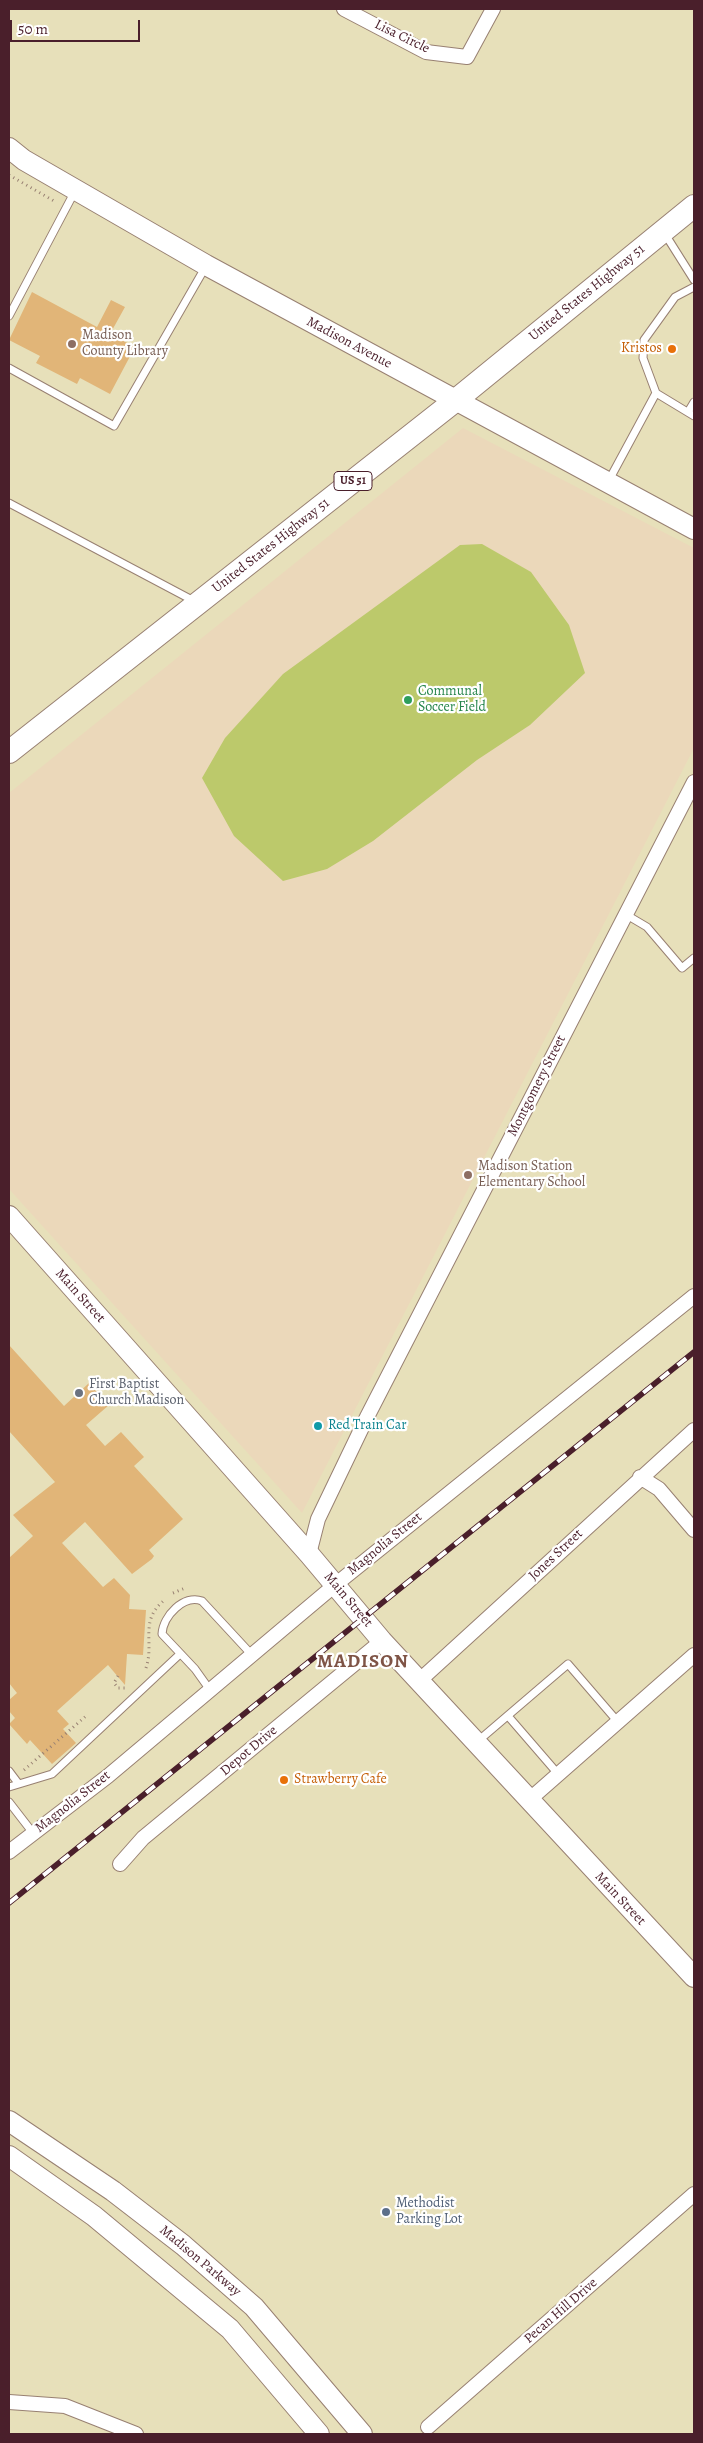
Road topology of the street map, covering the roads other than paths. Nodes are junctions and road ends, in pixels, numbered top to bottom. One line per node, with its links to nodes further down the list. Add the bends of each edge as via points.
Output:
1 (344, 9): 2 (street, Lisa Circle, via 426,52 467,57)
2 (493, 9)
3 (9, 148): 4 (main road, Madison Avenue)
4 (76, 190): 7 (main road, Madison Avenue); 10 (lane)
5 (694, 206): 6 (main road, United States Highway 51 / US 51)
6 (663, 231): 8 (lane); 13 (main road, United States Highway 51 / US 51)
7 (206, 265): 11 (lane, via 114,426); 13 (main road, Madison Avenue)
8 (694, 280)
9 (694, 287): 12 (lane, via 675,297 644,340 643,358)
10 (9, 316)
11 (9, 368)
12 (656, 394): 15 (lane); 16 (lane)
13 (456, 400): 16 (main road, Madison Avenue); 19 (main road, United States Highway 51 / US 51)
14 (694, 402): 15 (lane)
15 (691, 414)
16 (607, 482): 18 (main road, Madison Avenue)
17 (9, 503): 19 (lane)
18 (693, 527)
19 (198, 603): 20 (main road, United States Highway 51 / US 51)
20 (9, 752)
21 (694, 782): 22 (street, Montgomery Street)
22 (625, 914): 23 (lane, via 647,927 682,968); 29 (street, Montgomery Street, via 367,1417 318,1518)
23 (694, 958)
24 (9, 1216): 29 (main road, Main Street)
25 (694, 1296): 30 (street, Magnolia Street)
26 (694, 1430): 27 (street, Jones Street)
27 (640, 1477): 28 (street, via 659,1489); 35 (street, Jones Street)
28 (694, 1530)
29 (309, 1554): 30 (main road, Main Street)
30 (335, 1585): 31 (main road, Main Street); 33 (street, Magnolia Street)
31 (382, 1641): 35 (main road, Main Street); 48 (street, Depot Drive, via 143,1838)
32 (180, 1654): 33 (lane, via 162,1634 162,1627 186,1600 194,1598 202,1601); 36 (lane); 42 (lane, via 52,1774)
33 (252, 1655): 36 (street, Magnolia Street)
34 (694, 1655): 38 (street)
35 (419, 1681): 39 (main road, Main Street)
36 (210, 1690): 46 (street, Magnolia Street, via 108,1776)
37 (508, 1716): 38 (lane, via 568,1664); 39 (lane); 41 (lane)
38 (618, 1722): 41 (street)
39 (476, 1743): 44 (main road, Main Street)
40 (9, 1771): 42 (lane)
41 (558, 1774): 44 (street)
42 (18, 1783): 43 (lane)
43 (9, 1787)
44 (529, 1800): 49 (main road, Main Street)
45 (9, 1802): 46 (lane)
46 (33, 1833): 47 (street, Magnolia Street)
47 (9, 1852)
48 (120, 1864)
49 (694, 1977)
50 (9, 2120): 55 (main road, Madison Parkway, via 113,2191 254,2307)
51 (9, 2156): 57 (main road, via 94,2216 230,2329)
52 (694, 2194): 54 (street, Pecan Hill Drive)
53 (9, 2402): 56 (street, via 65,2406)
54 (428, 2427)
55 (358, 2430)
56 (136, 2434)
57 (319, 2434)

